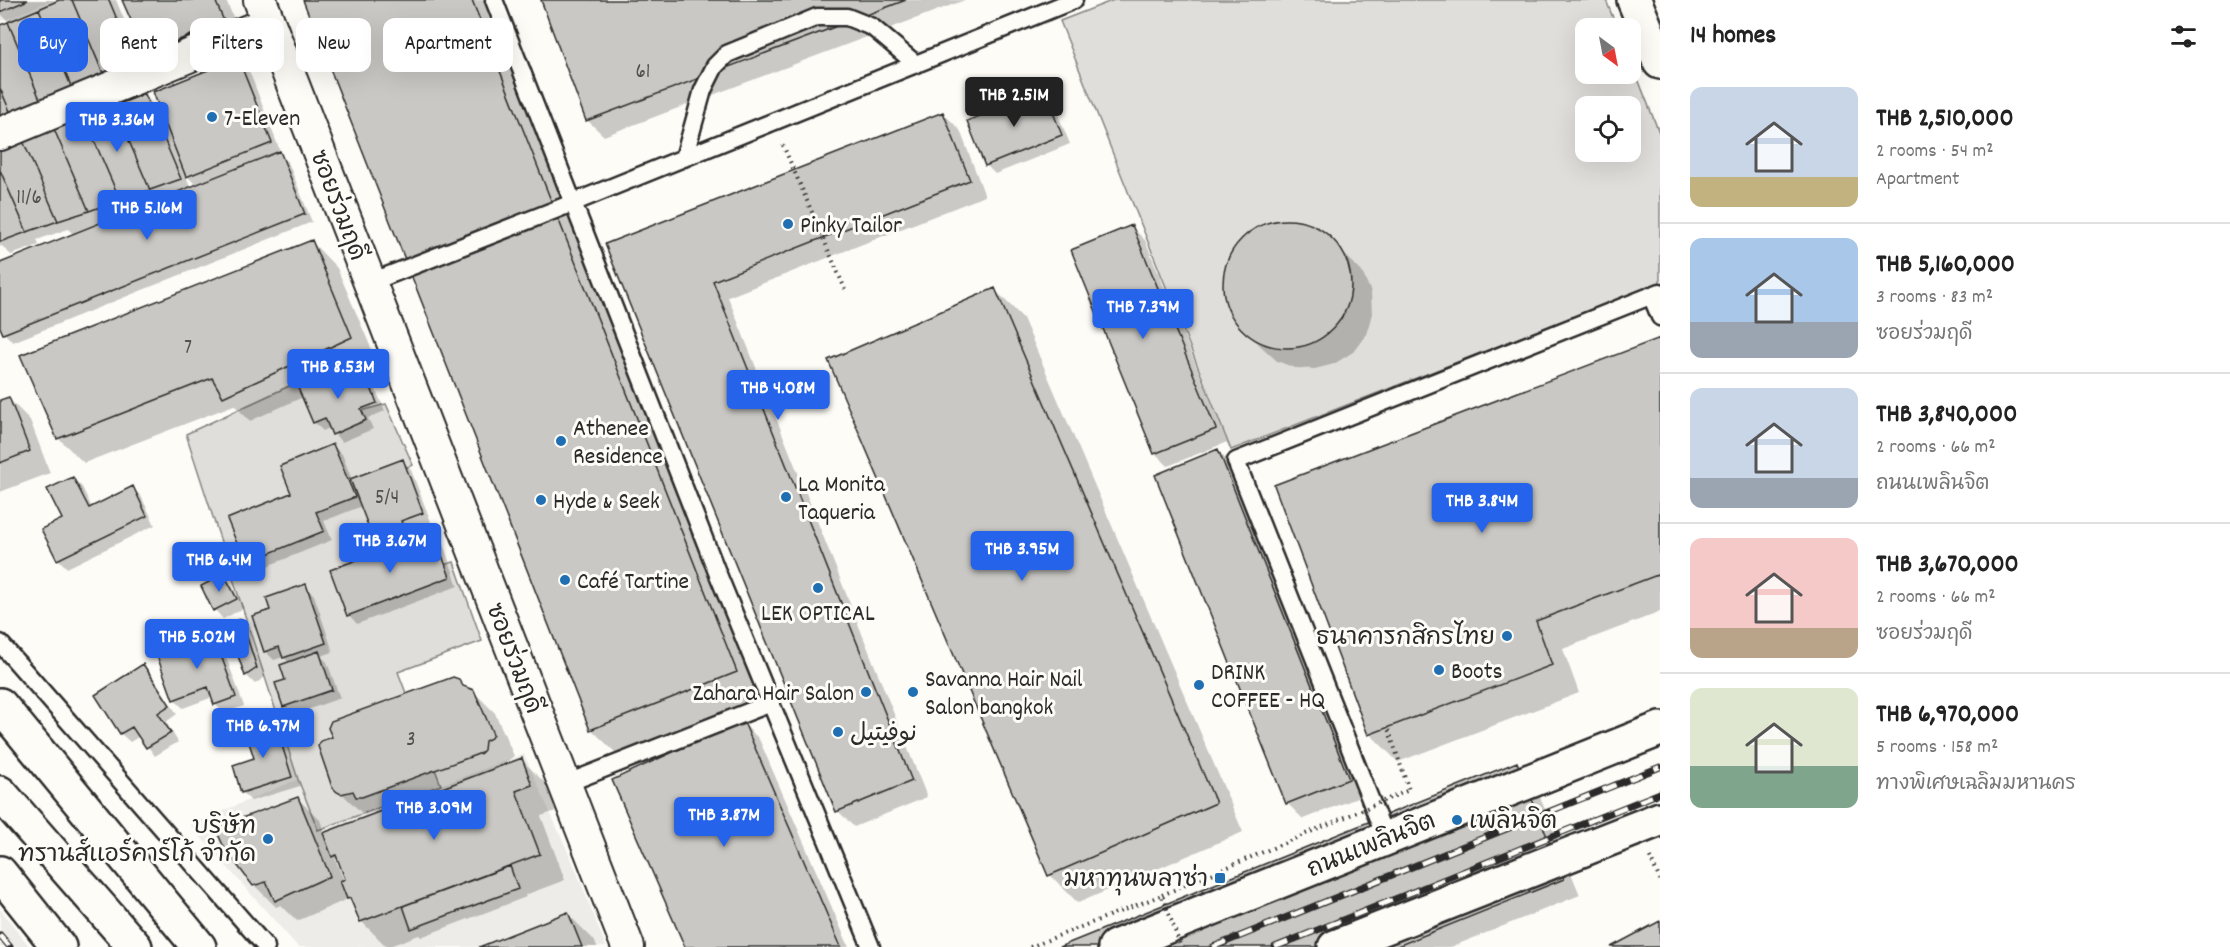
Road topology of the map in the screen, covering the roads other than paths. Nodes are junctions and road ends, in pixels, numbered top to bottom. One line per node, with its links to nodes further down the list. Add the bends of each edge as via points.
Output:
1 (494, 0): 9 (lane)
2 (1074, 0): 6 (lane)
3 (1634, 0): 5 (main road)
4 (264, 12): 7 (street); 10 (street, ซอยร่วมฤดี)
5 (1660, 62)
6 (916, 64): 8 (lane); 8 (lane, via 872,27 847,17 817,17 727,54 715,66 703,90)
7 (0, 134)
8 (684, 158): 9 (lane)
9 (573, 203): 10 (lane); 14 (lane)
10 (370, 284): 17 (street, ซอยร่วมฤดี)
11 (1656, 293): 12 (lane); 20 (lane, via 1236,460)
12 (1660, 317)
13 (0, 643): 26 (lane)
14 (771, 703): 17 (lane); 28 (lane)
15 (0, 705): 25 (main road)
16 (1660, 729): 20 (main road, ถนนเพลินจิต)
17 (565, 784): 27 (street, ซอยร่วมฤดี)
18 (0, 793): 24 (main road)
19 (1660, 819): 22 (main road)
20 (1386, 839): 29 (main road, ถนนเพลินจิต)
21 (0, 873): 23 (main road)
22 (1346, 945)
23 (59, 947)
24 (135, 947)
25 (199, 947)
26 (266, 947)
27 (628, 947)
28 (871, 947)
29 (1115, 947)

